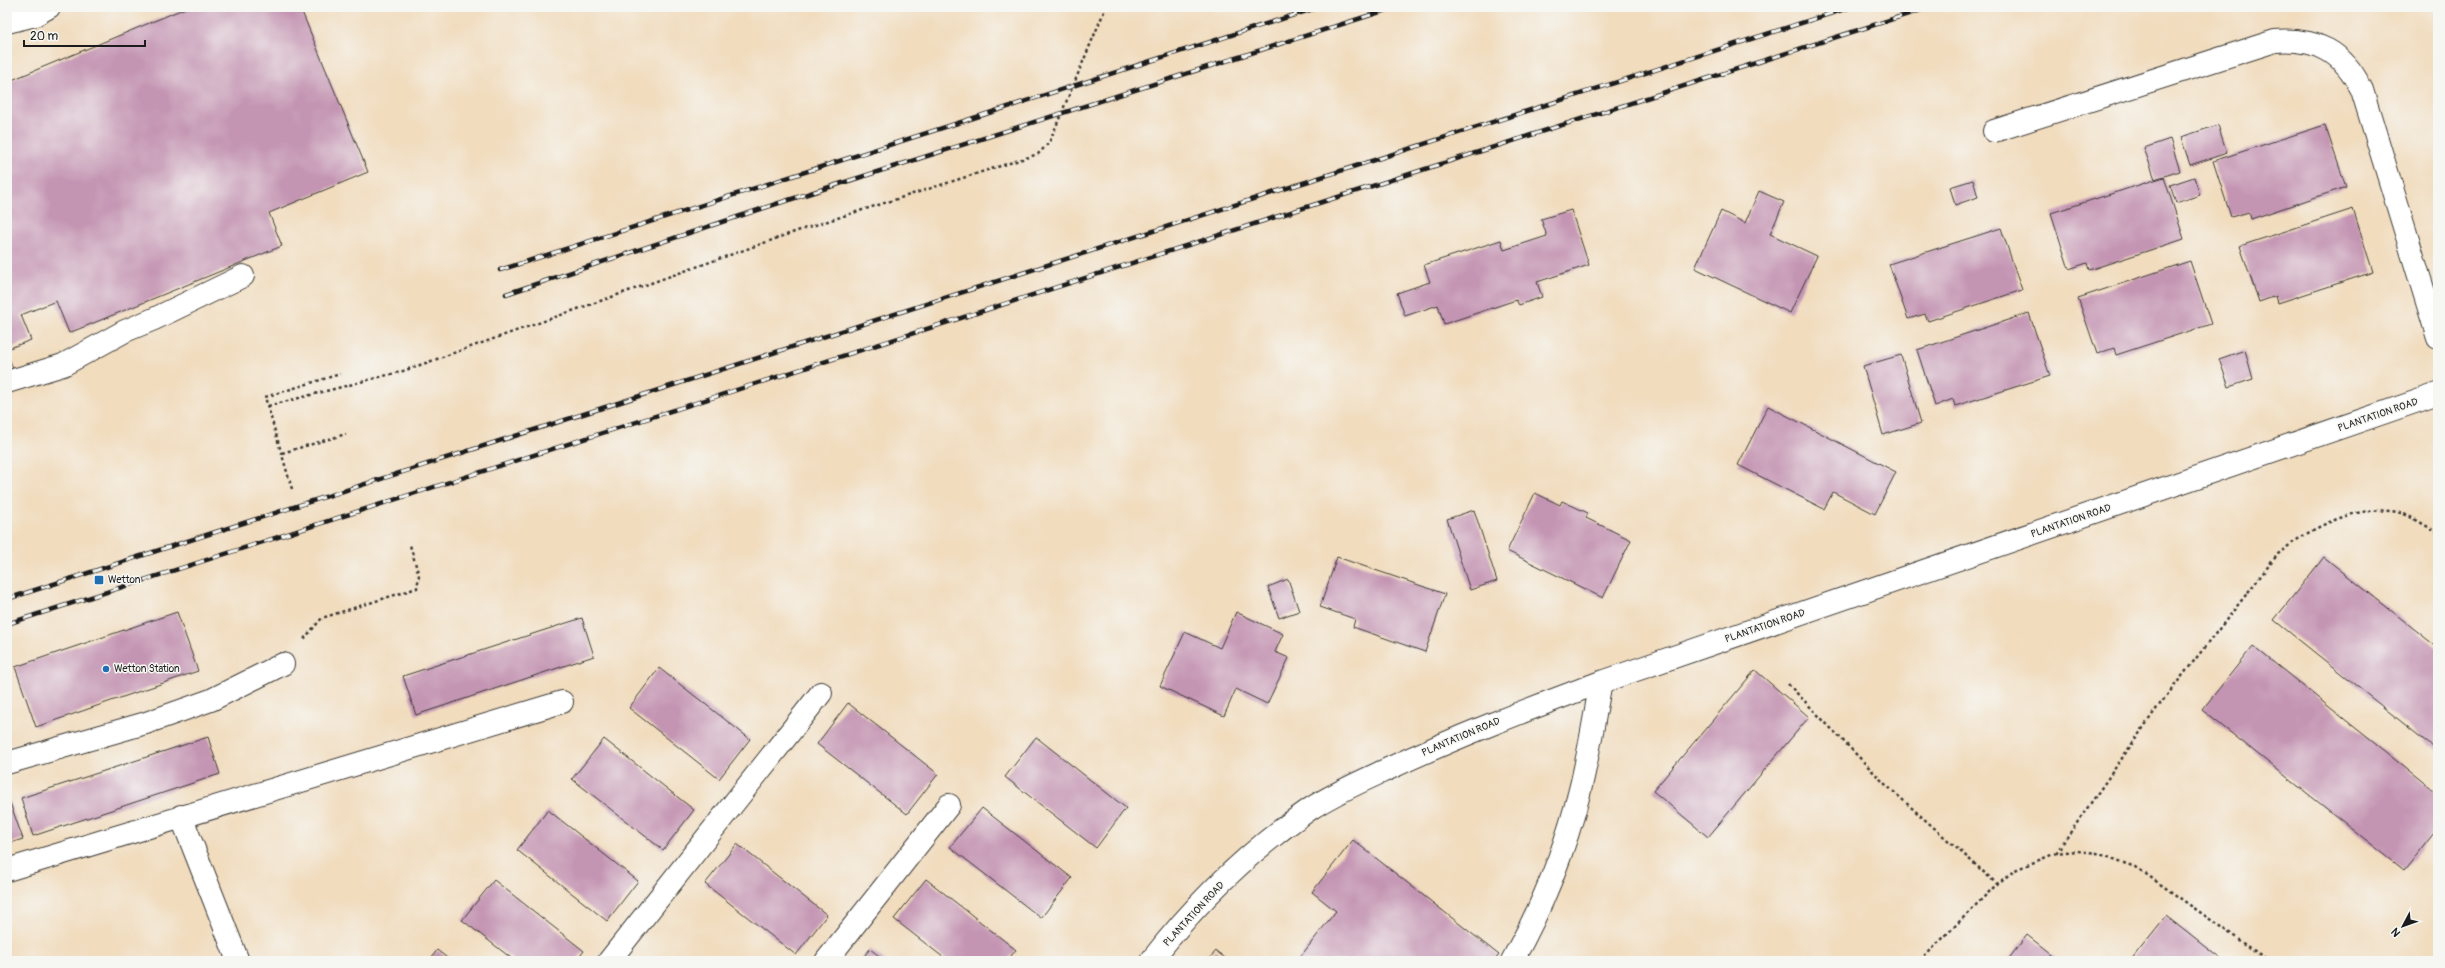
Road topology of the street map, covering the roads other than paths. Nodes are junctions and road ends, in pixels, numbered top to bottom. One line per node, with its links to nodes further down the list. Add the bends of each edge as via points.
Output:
1 (50, 7): 2 (lane)
2 (7, 22)
3 (1994, 131): 5 (lane, via 2275,41 2313,43 2329,50 2347,65 2362,90)
4 (243, 276): 6 (lane, via 125,331 63,365)
5 (2438, 338)
6 (7, 382)
7 (2438, 394): 9 (lane, PLANTATION ROAD)
8 (283, 664): 12 (lane, via 211,700 146,723)
9 (1601, 682): 19 (lane, PLANTATION ROAD, via 1474,730 1357,784 1311,809 1241,864 1175,932); 20 (lane, via 1581,788 1570,828 1542,904)
10 (821, 693): 17 (lane)
11 (562, 702): 14 (lane)
12 (7, 763)
13 (948, 805): 18 (lane)
14 (181, 816): 15 (lane); 16 (lane)
15 (7, 870)
16 (238, 961)
17 (609, 961)
18 (826, 961)
19 (1151, 961)
20 (1512, 961)

